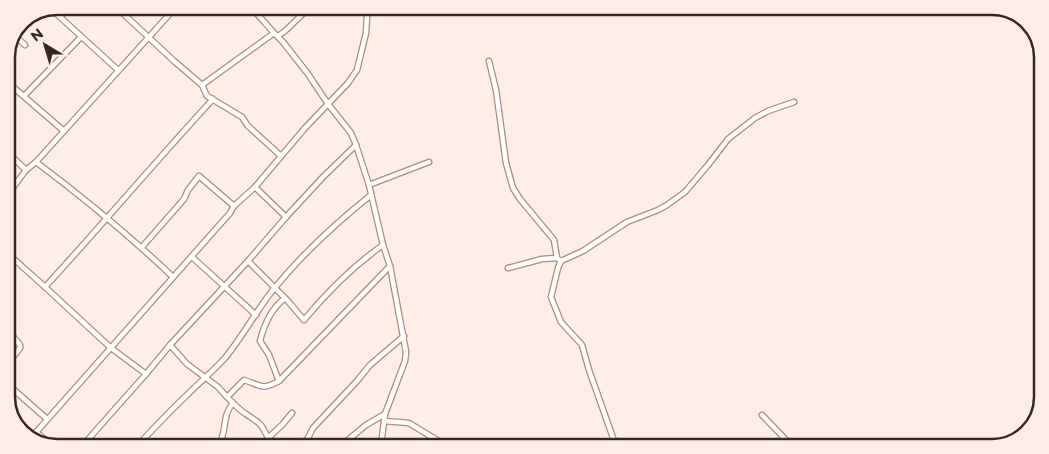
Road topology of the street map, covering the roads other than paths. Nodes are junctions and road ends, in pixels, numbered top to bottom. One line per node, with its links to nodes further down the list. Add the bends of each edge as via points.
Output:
1 (58, 15): 7 (street)
2 (125, 15): 10 (street)
3 (169, 15): 10 (street)
4 (258, 15): 8 (street)
5 (300, 15): 8 (street)
6 (367, 15): 20 (street, via 357,70)
7 (60, 17): 9 (street)
8 (276, 35): 15 (street); 20 (street)
9 (81, 36): 14 (street); 17 (street)
10 (149, 37): 14 (street); 15 (street)
11 (19, 39): 12 (street)
12 (25, 45)
13 (489, 61): 39 (street, via 506,163 514,188 554,240)
14 (118, 70): 21 (street)
15 (202, 85): 18 (street)
16 (15, 88): 17 (street)
17 (24, 96): 21 (street)
18 (213, 99): 23 (street, via 242,117); 34 (street)
19 (794, 102): 39 (street, via 755,118 728,139 685,192 667,205 627,222 583,251)
20 (328, 104): 22 (street, via 351,133); 23 (street)
21 (64, 131): 25 (street)
22 (356, 145): 29 (street); 33 (street)
23 (281, 156): 30 (street)
24 (15, 160): 27 (street)
25 (36, 162): 27 (street); 34 (street)
26 (429, 162): 29 (street)
27 (26, 170): 28 (street)
28 (15, 185)
29 (369, 186): 31 (street)
30 (255, 187): 32 (street); 33 (street)
31 (372, 195): 35 (street); 46 (street, via 312,246)
32 (234, 206): 36 (street, via 199,176 184,199); 37 (street)
33 (286, 217): 40 (street)
34 (107, 219): 36 (street); 45 (street)
35 (383, 245): 41 (street); 47 (street, via 347,274 304,320)
36 (142, 247): 43 (street)
37 (192, 257): 43 (street); 44 (street)
38 (15, 260): 45 (street)
39 (559, 260): 42 (street, via 542,259); 75 (street, via 551,297 560,322 582,345)
40 (248, 261): 44 (street); 46 (street)
41 (390, 266): 49 (street); 56 (street)
42 (508, 268)
43 (173, 277): 52 (street)
44 (224, 286): 48 (street); 51 (street)
45 (46, 287): 52 (street)
46 (274, 288): 47 (street); 48 (street)
47 (284, 299): 56 (street, via 269,316 260,341)
48 (256, 315): 55 (street, via 224,359)
49 (404, 336): 61 (street, via 405,361); 71 (street, via 370,365 313,428)
50 (15, 340): 53 (street, via 20,346)
51 (170, 345): 54 (street); 55 (street, via 187,364)
52 (111, 348): 54 (street); 63 (street)
53 (15, 354)
54 (146, 374): 68 (street)
55 (205, 377): 58 (street); 69 (street)
56 (279, 381): 58 (street, via 260,387 244,380)
57 (15, 391): 63 (street)
58 (227, 397): 59 (street)
59 (233, 403): 67 (street, via 263,427); 70 (street, via 226,416)
60 (292, 413): 67 (street)
61 (385, 414): 64 (street); 72 (street)
62 (762, 415): 76 (street)
63 (47, 419): 65 (street)
64 (384, 421): 73 (street); 74 (street, via 409,423)
65 (36, 432): 66 (street)
66 (40, 435)
67 (268, 438)
68 (88, 439)
69 (144, 439)
70 (222, 439)
71 (307, 439)
72 (350, 439)
73 (381, 439)
74 (434, 439)
75 (613, 439)
76 (785, 439)

